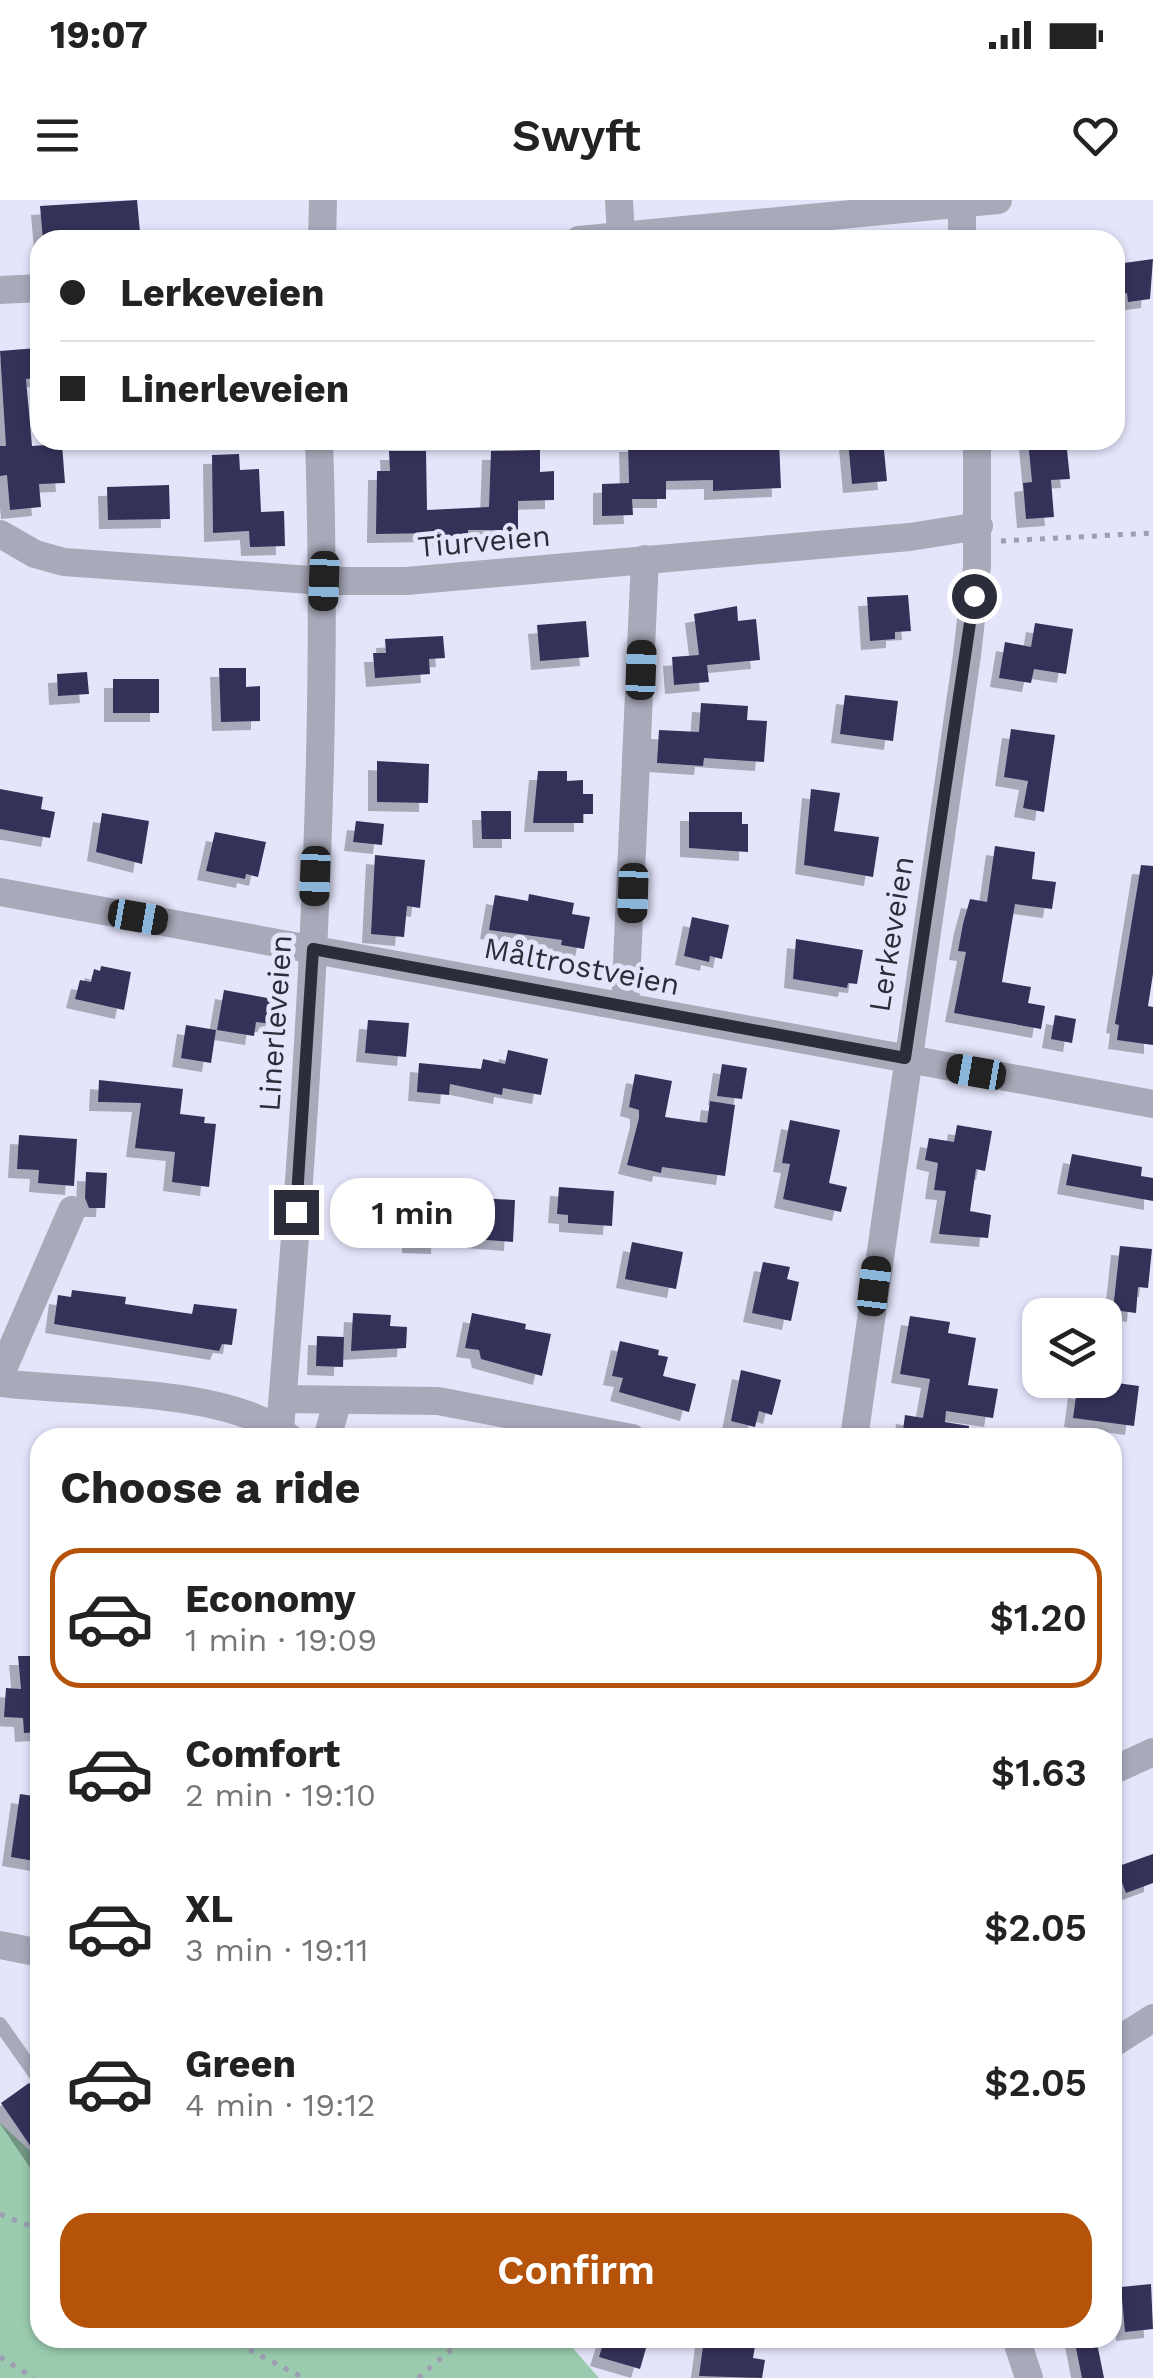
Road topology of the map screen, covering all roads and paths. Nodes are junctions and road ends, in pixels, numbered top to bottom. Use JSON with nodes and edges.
{"nodes":[{"id":1,"x":323,"y":200,"type":"edge"},
{"id":2,"x":619,"y":200,"type":"edge"},
{"id":3,"x":998,"y":200,"type":"edge"},
{"id":4,"x":962,"y":203,"type":"edge"},
{"id":5,"x":322,"y":230,"type":"edge"},
{"id":6,"x":621,"y":230,"type":"edge"},
{"id":7,"x":674,"y":230,"type":"edge"},
{"id":8,"x":962,"y":230,"type":"edge"},
{"id":9,"x":30,"y":288,"type":"edge"},
{"id":10,"x":0,"y":290,"type":"edge"},
{"id":11,"x":319,"y":450,"type":"edge"},
{"id":12,"x":977,"y":450,"type":"edge"},
{"id":13,"x":1153,"y":533,"type":"edge"},
{"id":14,"x":0,"y":534,"type":"edge"},
{"id":15,"x":978,"y":534,"type":"junction"},
{"id":16,"x":645,"y":559,"type":"junction"},
{"id":17,"x":324,"y":581,"type":"junction"},
{"id":18,"x":0,"y":892,"type":"edge"},
{"id":19,"x":313,"y":949,"type":"junction"},
{"id":20,"x":625,"y":1007,"type":"junction"},
{"id":21,"x":905,"y":1058,"type":"junction"},
{"id":22,"x":1153,"y":1104,"type":"edge"},
{"id":23,"x":72,"y":1210,"type":"dead end"},
{"id":24,"x":0,"y":1380,"type":"edge"},
{"id":25,"x":283,"y":1399,"type":"junction"},
{"id":26,"x":338,"y":1400,"type":"junction"},
{"id":27,"x":275,"y":1428,"type":"edge"},
{"id":28,"x":285,"y":1428,"type":"edge"},
{"id":29,"x":330,"y":1428,"type":"edge"},
{"id":30,"x":580,"y":1428,"type":"edge"},
{"id":31,"x":855,"y":1428,"type":"edge"},
{"id":32,"x":1153,"y":1752,"type":"edge"},
{"id":33,"x":1122,"y":1766,"type":"edge"},
{"id":34,"x":0,"y":1945,"type":"edge"},
{"id":35,"x":30,"y":1950,"type":"edge"},
{"id":36,"x":1153,"y":2018,"type":"edge"},
{"id":37,"x":0,"y":2024,"type":"edge"},
{"id":38,"x":1122,"y":2038,"type":"edge"},
{"id":39,"x":30,"y":2067,"type":"edge"},
{"id":40,"x":0,"y":2214,"type":"edge"},
{"id":41,"x":30,"y":2226,"type":"edge"},
{"id":42,"x":246,"y":2348,"type":"edge"},
{"id":43,"x":454,"y":2348,"type":"edge"},
{"id":44,"x":1019,"y":2348,"type":"edge"},
{"id":45,"x":0,"y":2357,"type":"edge"},
{"id":46,"x":34,"y":2378,"type":"edge"},
{"id":47,"x":304,"y":2378,"type":"edge"},
{"id":48,"x":418,"y":2378,"type":"edge"},
{"id":49,"x":1029,"y":2378,"type":"edge"}],
"edges":[{"from":1,"to":5,"type":"street"},
{"from":2,"to":6,"type":"street"},
{"from":3,"to":4,"type":"street"},
{"from":4,"to":7,"type":"street"},
{"from":4,"to":8,"type":"street"},
{"from":9,"to":10,"type":"street"},
{"from":11,"to":17,"type":"street","name":"Linerleveien"},
{"from":12,"to":15,"type":"street","name":"Lerkeveien"},
{"from":13,"to":15,"type":"path"},
{"from":14,"to":17,"type":"street","name":"Tiurveien"},
{"from":15,"to":16,"type":"street","name":"Tiurveien"},
{"from":15,"to":21,"type":"street","name":"Lerkeveien"},
{"from":16,"to":17,"type":"street","name":"Tiurveien"},
{"from":16,"to":20,"type":"street"},
{"from":17,"to":19,"type":"street","name":"Linerleveien"},
{"from":18,"to":19,"type":"street","name":"Måltrostveien"},
{"from":19,"to":20,"type":"street","name":"Måltrostveien"},
{"from":19,"to":25,"type":"street","name":"Linerleveien"},
{"from":20,"to":21,"type":"street","name":"Måltrostveien"},
{"from":21,"to":22,"type":"street","name":"Måltrostveien"},
{"from":21,"to":31,"type":"street","name":"Lerkeveien"},
{"from":23,"to":24,"type":"street"},
{"from":24,"to":27,"type":"street"},
{"from":25,"to":26,"type":"street"},
{"from":25,"to":28,"type":"street","name":"Linerleveien"},
{"from":26,"to":29,"type":"street"},
{"from":26,"to":30,"type":"street"},
{"from":32,"to":33,"type":"street"},
{"from":34,"to":35,"type":"street"},
{"from":36,"to":38,"type":"street"},
{"from":37,"to":39,"type":"lane"},
{"from":40,"to":41,"type":"path"},
{"from":42,"to":47,"type":"path"},
{"from":43,"to":48,"type":"path"},
{"from":44,"to":49,"type":"street"},
{"from":45,"to":46,"type":"path"}]}
